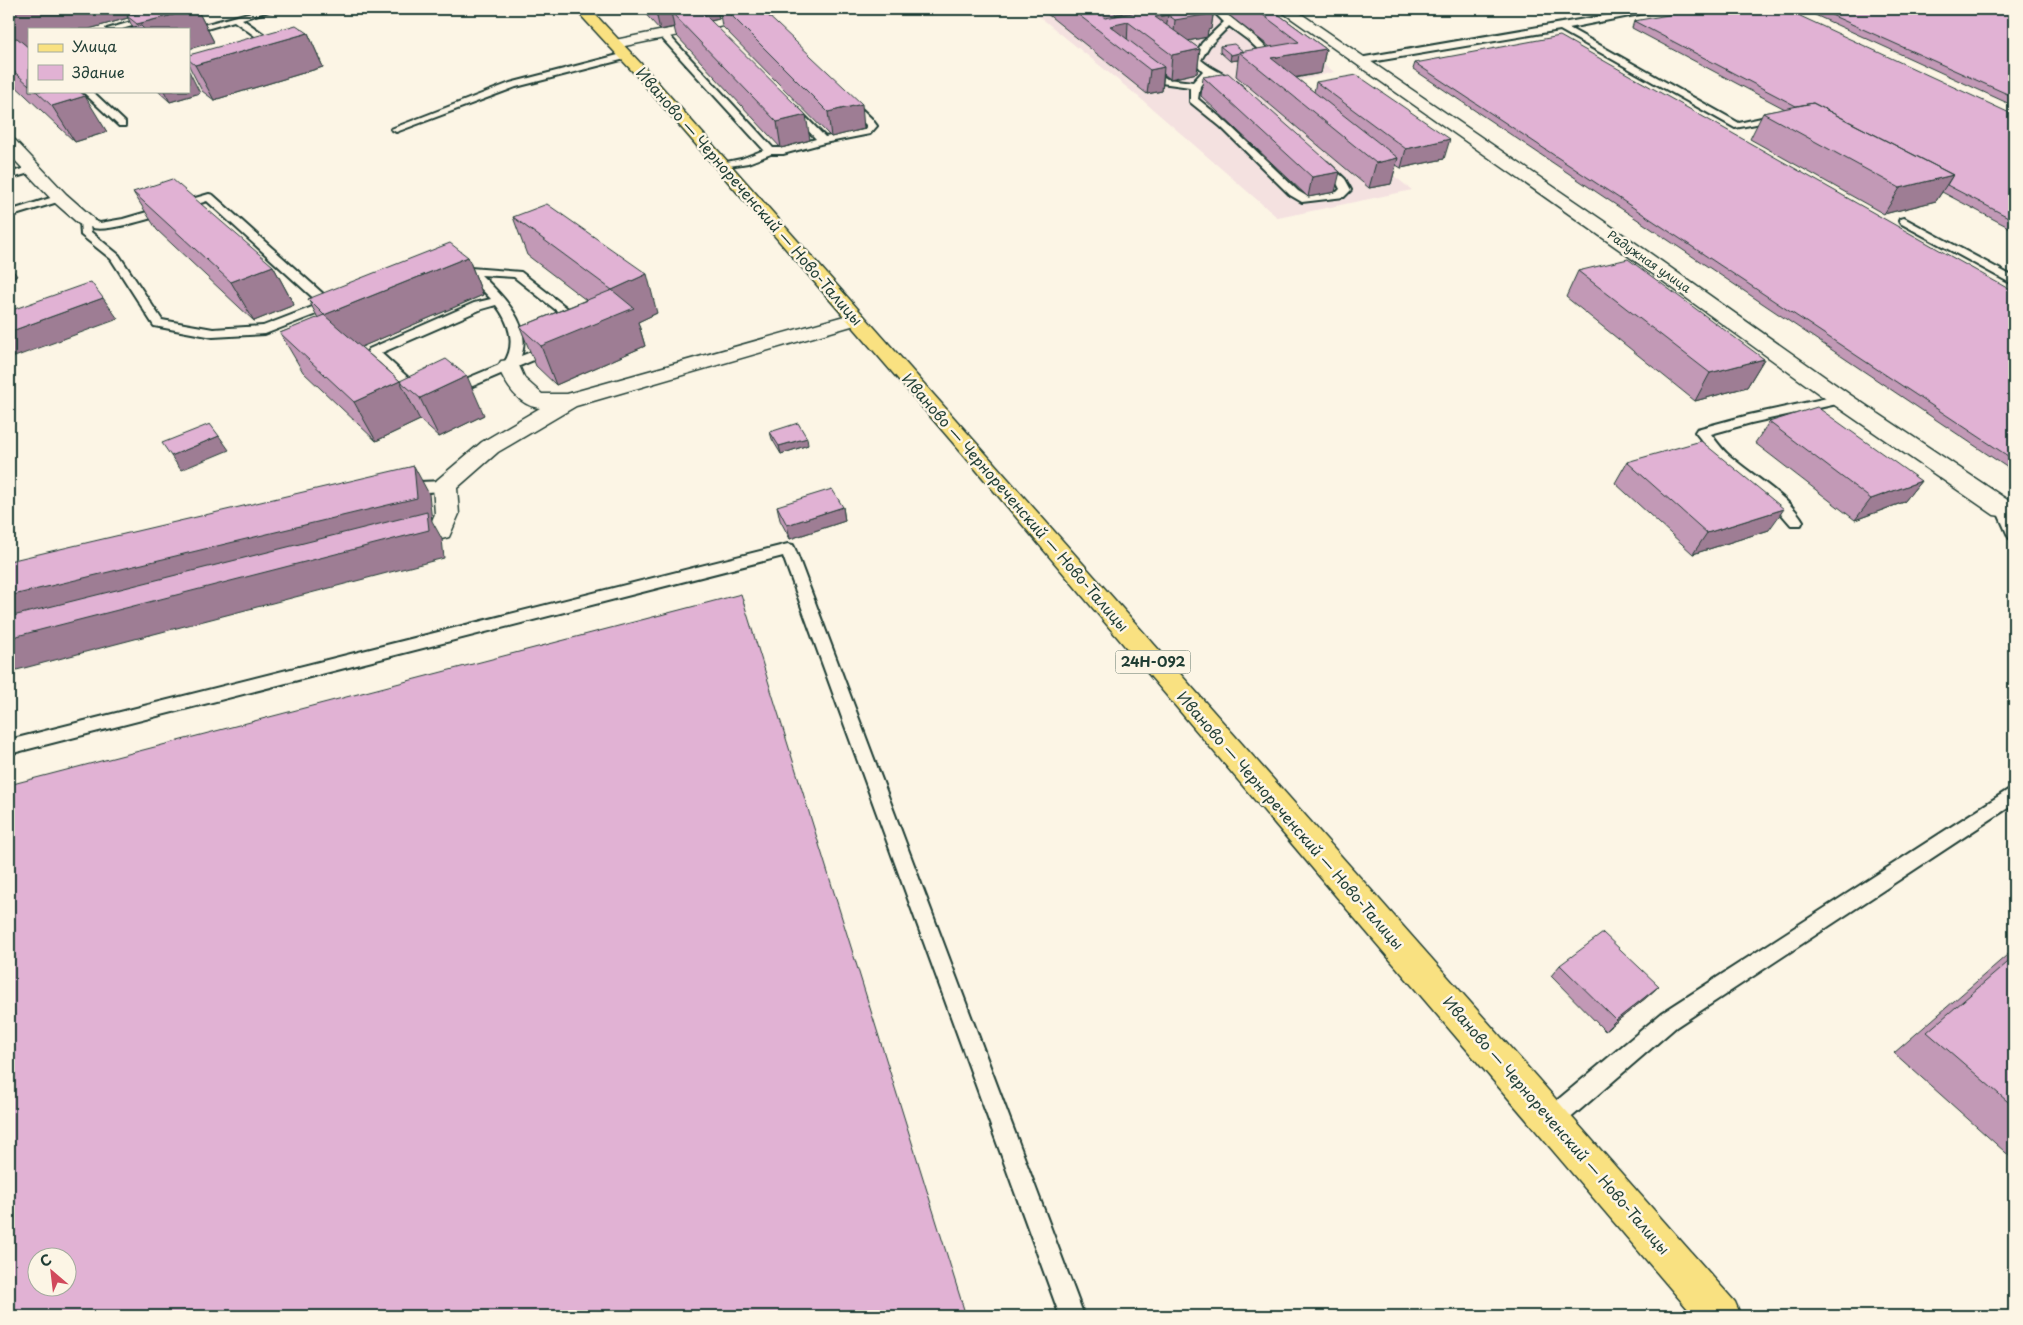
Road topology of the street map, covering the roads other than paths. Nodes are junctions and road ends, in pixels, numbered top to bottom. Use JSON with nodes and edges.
{"nodes":[{"id":1,"x":185,"y":9,"type":"edge"},
{"id":2,"x":272,"y":9,"type":"edge"},
{"id":3,"x":582,"y":9,"type":"edge"},
{"id":4,"x":787,"y":9,"type":"edge"},
{"id":5,"x":1215,"y":9,"type":"edge"},
{"id":6,"x":1284,"y":9,"type":"edge"},
{"id":7,"x":1655,"y":9,"type":"edge"},
{"id":8,"x":235,"y":18,"type":"junction"},
{"id":9,"x":1228,"y":22,"type":"junction"},
{"id":10,"x":1560,"y":27,"type":"junction"},
{"id":11,"x":115,"y":28,"type":"edge"},
{"id":12,"x":190,"y":31,"type":"edge"},
{"id":13,"x":663,"y":34,"type":"junction"},
{"id":14,"x":620,"y":50,"type":"junction"},
{"id":15,"x":283,"y":52,"type":"edge"},
{"id":16,"x":1359,"y":61,"type":"junction"},
{"id":17,"x":1137,"y":62,"type":"edge"},
{"id":18,"x":1271,"y":66,"type":"edge"},
{"id":19,"x":1208,"y":71,"type":"junction"},
{"id":20,"x":1236,"y":72,"type":"dead end"},
{"id":21,"x":1218,"y":76,"type":"junction"},
{"id":22,"x":1195,"y":85,"type":"junction"},
{"id":23,"x":87,"y":92,"type":"edge"},
{"id":24,"x":840,"y":93,"type":"edge"},
{"id":25,"x":1244,"y":94,"type":"edge"},
{"id":26,"x":784,"y":99,"type":"edge"},
{"id":27,"x":1780,"y":117,"type":"edge"},
{"id":28,"x":122,"y":124,"type":"dead end"},
{"id":29,"x":396,"y":129,"type":"dead end"},
{"id":30,"x":823,"y":140,"type":"junction"},
{"id":31,"x":9,"y":144,"type":"edge"},
{"id":32,"x":770,"y":151,"type":"junction"},
{"id":33,"x":1311,"y":154,"type":"edge"},
{"id":34,"x":721,"y":166,"type":"junction"},
{"id":35,"x":32,"y":169,"type":"junction"},
{"id":36,"x":9,"y":176,"type":"edge"},
{"id":37,"x":60,"y":198,"type":"junction"},
{"id":38,"x":9,"y":214,"type":"edge"},
{"id":39,"x":85,"y":220,"type":"junction"},
{"id":40,"x":1904,"y":221,"type":"dead end"},
{"id":41,"x":470,"y":271,"type":"junction"},
{"id":42,"x":444,"y":278,"type":"edge"},
{"id":43,"x":2014,"y":282,"type":"edge"},
{"id":44,"x":345,"y":300,"type":"edge"},
{"id":45,"x":499,"y":300,"type":"junction"},
{"id":46,"x":327,"y":304,"type":"junction"},
{"id":47,"x":855,"y":319,"type":"junction"},
{"id":48,"x":590,"y":331,"type":"edge"},
{"id":49,"x":563,"y":343,"type":"edge"},
{"id":50,"x":509,"y":366,"type":"junction"},
{"id":51,"x":1841,"y":399,"type":"junction"},
{"id":52,"x":568,"y":401,"type":"junction"},
{"id":53,"x":445,"y":486,"type":"junction"},
{"id":54,"x":390,"y":494,"type":"edge"},
{"id":55,"x":2009,"y":510,"type":"edge"},
{"id":56,"x":1796,"y":521,"type":"dead end"},
{"id":57,"x":2014,"y":534,"type":"edge"},
{"id":58,"x":384,"y":545,"type":"edge"},
{"id":59,"x":9,"y":747,"type":"edge"},
{"id":60,"x":2014,"y":795,"type":"edge"},
{"id":61,"x":1551,"y":1120,"type":"junction"},
{"id":62,"x":1072,"y":1316,"type":"edge"},
{"id":63,"x":1721,"y":1316,"type":"edge"}],
"edges":[{"from":1,"to":11,"type":"lane"},
{"from":2,"to":8,"type":"lane"},
{"from":3,"to":14,"type":"main road","name":"Иваново — Чернореченский — Ново-Талицы","number":"24Н-092"},
{"from":4,"to":13,"type":"street"},
{"from":5,"to":9,"type":"lane"},
{"from":6,"to":16,"type":"street","name":"Радужная улица"},
{"from":7,"to":10,"type":"lane"},
{"from":8,"to":12,"type":"lane"},
{"from":8,"to":15,"type":"lane"},
{"from":9,"to":18,"type":"lane"},
{"from":9,"to":19,"type":"lane"},
{"from":10,"to":16,"type":"lane"},
{"from":10,"to":27,"type":"lane"},
{"from":13,"to":14,"type":"street"},
{"from":13,"to":32,"type":"lane"},
{"from":14,"to":29,"type":"lane"},
{"from":14,"to":34,"type":"main road","name":"Иваново — Чернореченский — Ново-Талицы","number":"24Н-092"},
{"from":16,"to":51,"type":"street","name":"Радужная улица"},
{"from":17,"to":22,"type":"lane"},
{"from":19,"to":21,"type":"lane"},
{"from":19,"to":22,"type":"lane"},
{"from":20,"to":21,"type":"lane"},
{"from":21,"to":25,"type":"lane"},
{"from":22,"to":33,"type":"lane"},
{"from":23,"to":28,"type":"lane"},
{"from":24,"to":30,"type":"lane"},
{"from":26,"to":30,"type":"lane"},
{"from":30,"to":32,"type":"lane"},
{"from":31,"to":35,"type":"street"},
{"from":32,"to":34,"type":"lane"},
{"from":34,"to":47,"type":"main road","name":"Иваново — Чернореченский — Ново-Талицы","number":"24Н-092"},
{"from":35,"to":36,"type":"lane"},
{"from":35,"to":37,"type":"street"},
{"from":37,"to":38,"type":"lane"},
{"from":37,"to":39,"type":"street"},
{"from":39,"to":46,"type":"lane"},
{"from":39,"to":46,"type":"lane"},
{"from":40,"to":43,"type":"lane"},
{"from":41,"to":42,"type":"lane"},
{"from":41,"to":45,"type":"lane"},
{"from":41,"to":48,"type":"lane"},
{"from":44,"to":46,"type":"lane"},
{"from":45,"to":50,"type":"lane"},
{"from":45,"to":50,"type":"lane"},
{"from":47,"to":52,"type":"street"},
{"from":47,"to":61,"type":"main road","name":"Иваново — Чернореченский — Ново-Талицы","number":"24Н-092"},
{"from":49,"to":50,"type":"lane"},
{"from":50,"to":52,"type":"street"},
{"from":51,"to":55,"type":"street","name":"Радужная улица"},
{"from":51,"to":56,"type":"lane"},
{"from":52,"to":53,"type":"street"},
{"from":53,"to":54,"type":"lane"},
{"from":53,"to":58,"type":"street"},
{"from":55,"to":57,"type":"lane"},
{"from":59,"to":62,"type":"lane"},
{"from":60,"to":61,"type":"lane"},
{"from":61,"to":63,"type":"main road","name":"Иваново — Чернореченский — Ново-Талицы","number":"24Н-092"}]}
